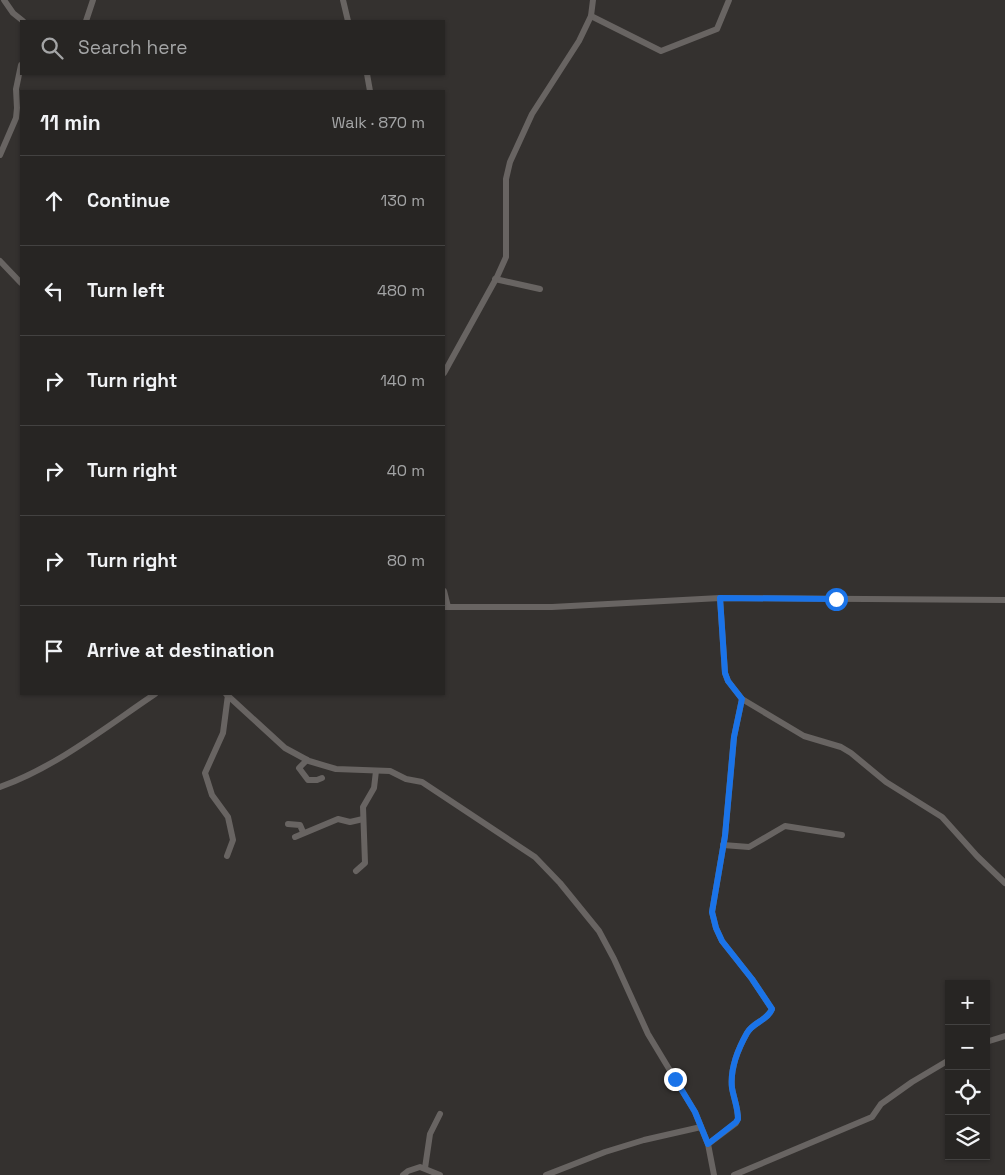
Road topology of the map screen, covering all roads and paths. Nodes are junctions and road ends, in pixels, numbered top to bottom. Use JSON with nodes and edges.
{"nodes":[{"id":1,"x":4,"y":0,"type":"edge"},
{"id":2,"x":93,"y":0,"type":"edge"},
{"id":3,"x":344,"y":0,"type":"edge"},
{"id":4,"x":593,"y":0,"type":"edge"},
{"id":5,"x":728,"y":0,"type":"edge"},
{"id":6,"x":89,"y":12,"type":"dead end"},
{"id":7,"x":590,"y":16,"type":"junction"},
{"id":8,"x":22,"y":20,"type":"edge"},
{"id":9,"x":86,"y":20,"type":"edge"},
{"id":10,"x":86,"y":20,"type":"edge"},
{"id":11,"x":348,"y":20,"type":"edge"},
{"id":12,"x":20,"y":70,"type":"edge"},
{"id":13,"x":367,"y":75,"type":"edge"},
{"id":14,"x":370,"y":90,"type":"edge"},
{"id":15,"x":0,"y":155,"type":"edge"},
{"id":16,"x":0,"y":261,"type":"edge"},
{"id":17,"x":495,"y":279,"type":"junction"},
{"id":18,"x":20,"y":283,"type":"edge"},
{"id":19,"x":540,"y":289,"type":"dead end"},
{"id":20,"x":445,"y":371,"type":"edge"},
{"id":21,"x":720,"y":598,"type":"junction"},
{"id":22,"x":1005,"y":600,"type":"edge"},
{"id":23,"x":446,"y":607,"type":"edge"},
{"id":24,"x":154,"y":695,"type":"edge"},
{"id":25,"x":227,"y":695,"type":"edge"},
{"id":26,"x":228,"y":695,"type":"edge"},
{"id":27,"x":742,"y":699,"type":"junction"},
{"id":28,"x":307,"y":760,"type":"junction"},
{"id":29,"x":376,"y":771,"type":"junction"},
{"id":30,"x":322,"y":778,"type":"dead end"},
{"id":31,"x":0,"y":787,"type":"edge"},
{"id":32,"x":363,"y":819,"type":"junction"},
{"id":33,"x":288,"y":824,"type":"dead end"},
{"id":34,"x":303,"y":832,"type":"junction"},
{"id":35,"x":842,"y":835,"type":"dead end"},
{"id":36,"x":295,"y":837,"type":"dead end"},
{"id":37,"x":723,"y":845,"type":"junction"},
{"id":38,"x":227,"y":856,"type":"dead end"},
{"id":39,"x":356,"y":871,"type":"dead end"},
{"id":40,"x":1005,"y":883,"type":"edge"},
{"id":41,"x":1005,"y":1036,"type":"edge"},
{"id":42,"x":990,"y":1041,"type":"edge"},
{"id":43,"x":945,"y":1062,"type":"edge"},
{"id":44,"x":440,"y":1114,"type":"dead end"},
{"id":45,"x":701,"y":1127,"type":"junction"},
{"id":46,"x":708,"y":1144,"type":"junction"},
{"id":47,"x":425,"y":1168,"type":"junction"},
{"id":48,"x":403,"y":1175,"type":"edge"},
{"id":49,"x":440,"y":1175,"type":"edge"},
{"id":50,"x":546,"y":1175,"type":"edge"},
{"id":51,"x":714,"y":1175,"type":"edge"},
{"id":52,"x":734,"y":1175,"type":"edge"}],
"edges":[{"from":1,"to":8,"type":"street"},
{"from":2,"to":9,"type":"street"},
{"from":3,"to":11,"type":"street"},
{"from":4,"to":7,"type":"street"},
{"from":5,"to":7,"type":"street"},
{"from":6,"to":10,"type":"street"},
{"from":7,"to":17,"type":"street"},
{"from":12,"to":15,"type":"street"},
{"from":13,"to":14,"type":"street"},
{"from":16,"to":18,"type":"street"},
{"from":17,"to":19,"type":"street"},
{"from":17,"to":20,"type":"street"},
{"from":21,"to":22,"type":"street"},
{"from":21,"to":23,"type":"street"},
{"from":21,"to":27,"type":"street"},
{"from":24,"to":31,"type":"street"},
{"from":25,"to":38,"type":"street"},
{"from":26,"to":28,"type":"street"},
{"from":27,"to":37,"type":"street"},
{"from":27,"to":40,"type":"street"},
{"from":28,"to":29,"type":"street"},
{"from":28,"to":30,"type":"street"},
{"from":29,"to":32,"type":"street"},
{"from":29,"to":45,"type":"street"},
{"from":32,"to":34,"type":"street"},
{"from":32,"to":39,"type":"street"},
{"from":33,"to":34,"type":"street"},
{"from":34,"to":36,"type":"street"},
{"from":35,"to":37,"type":"street"},
{"from":37,"to":46,"type":"street"},
{"from":41,"to":42,"type":"street"},
{"from":43,"to":52,"type":"street"},
{"from":44,"to":47,"type":"street"},
{"from":45,"to":46,"type":"street"},
{"from":45,"to":50,"type":"street"},
{"from":46,"to":51,"type":"street"},
{"from":47,"to":48,"type":"street"},
{"from":47,"to":49,"type":"street"}]}
